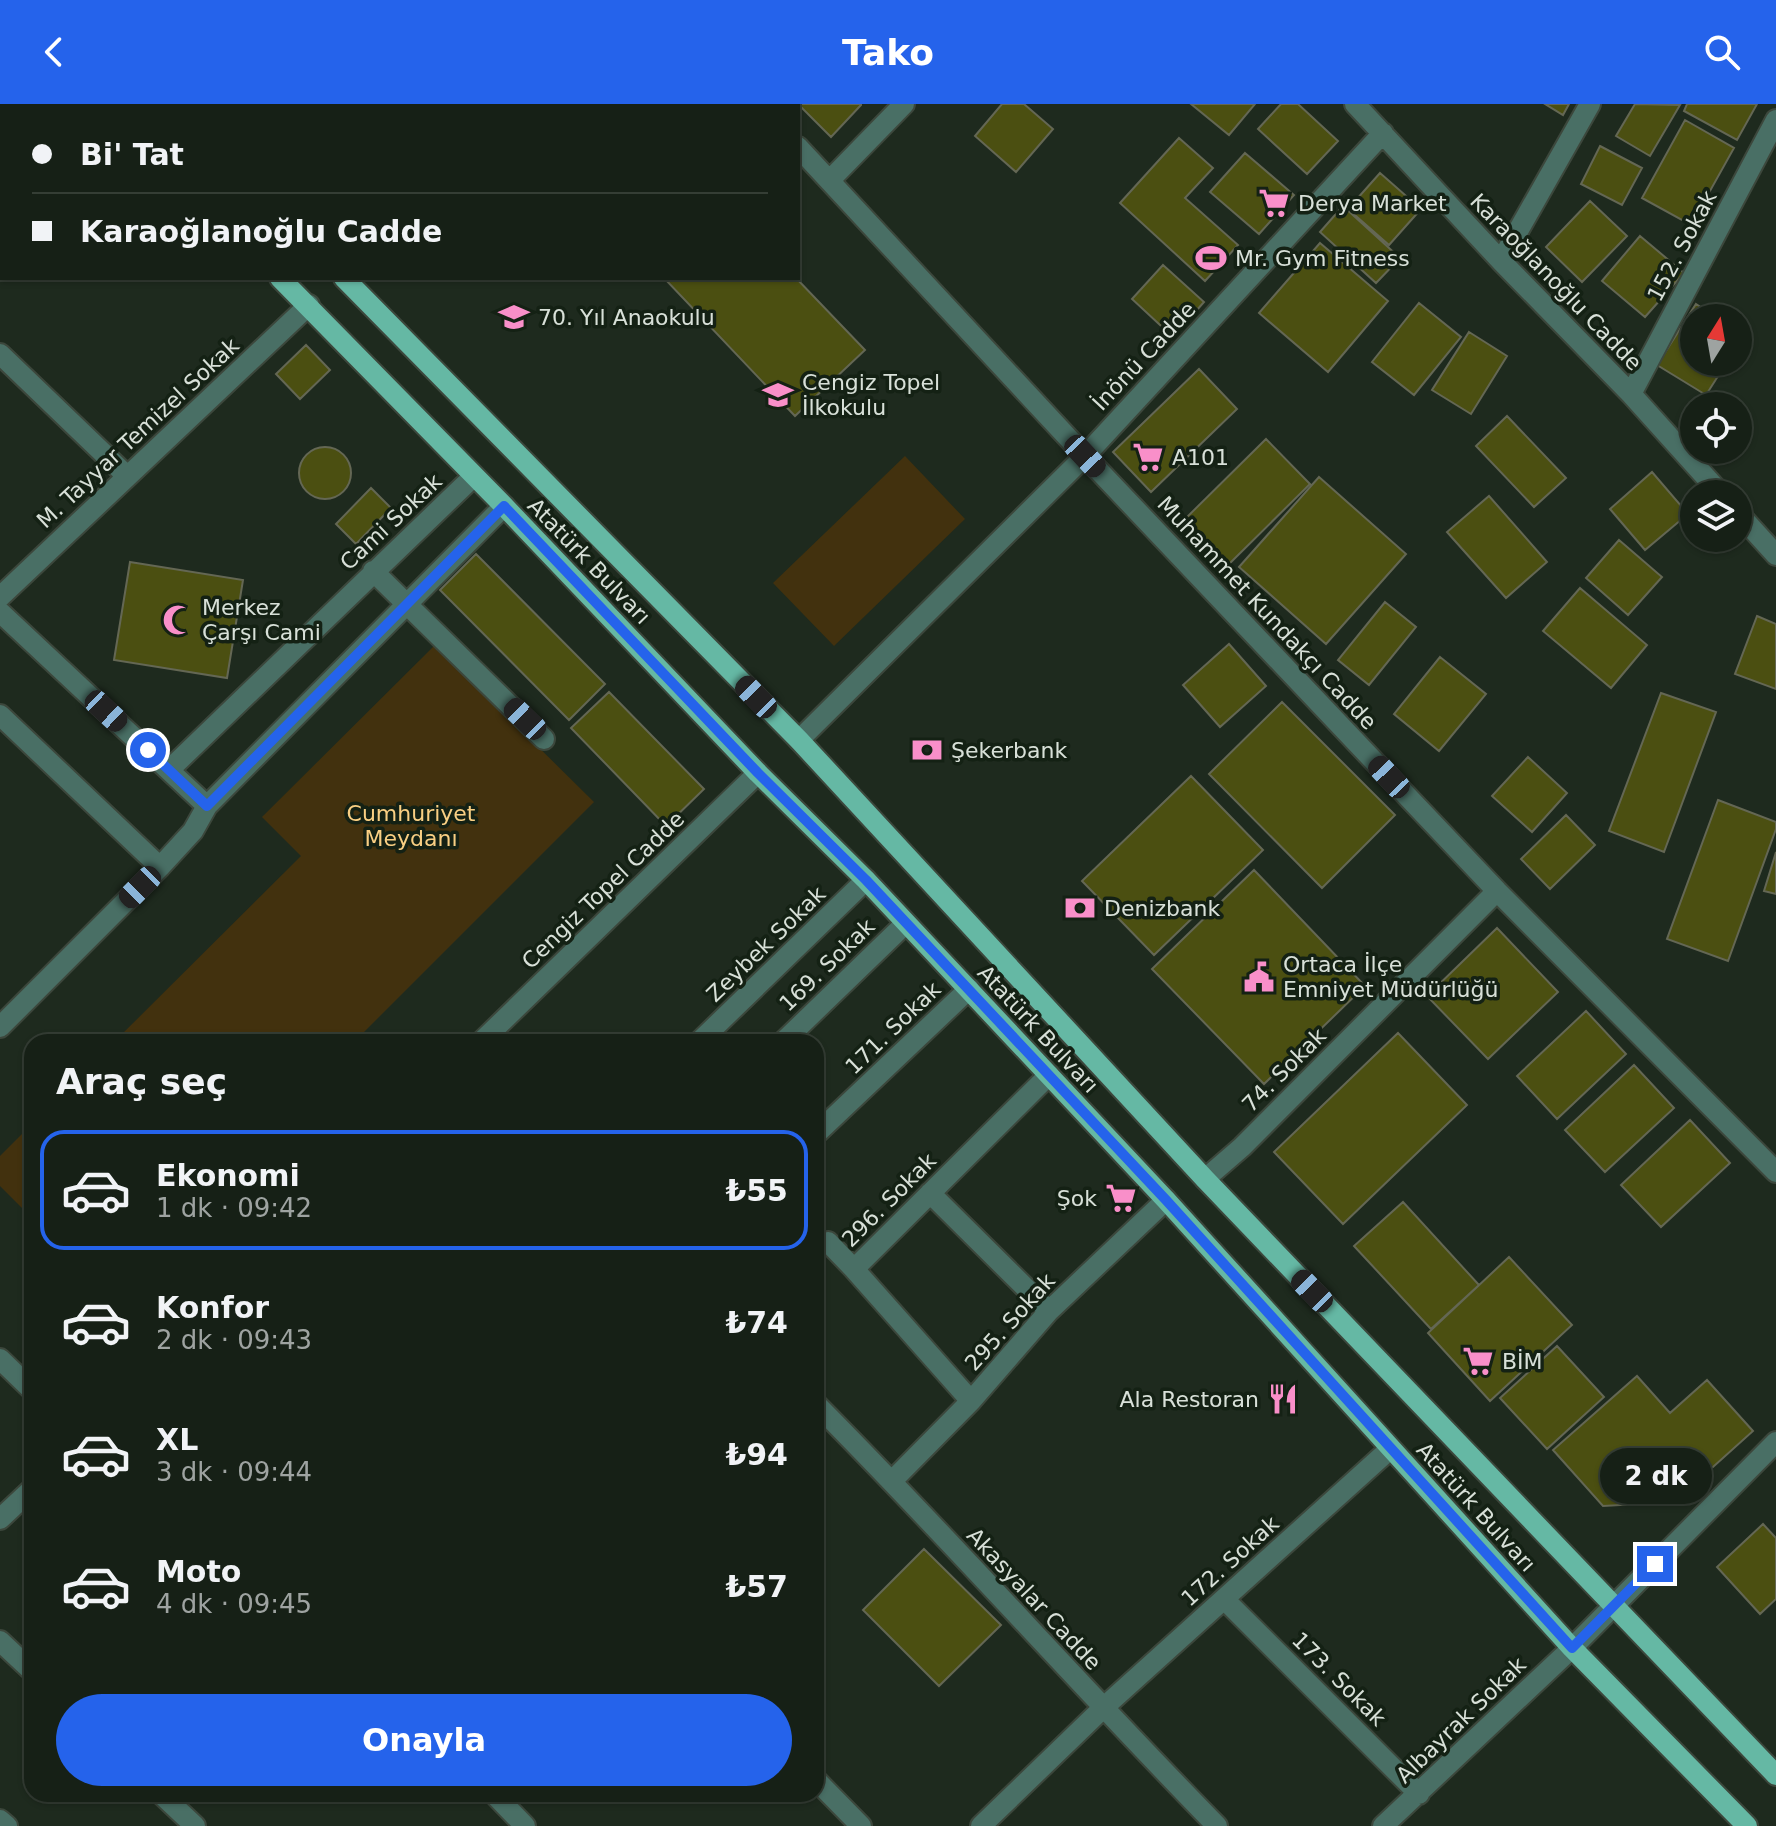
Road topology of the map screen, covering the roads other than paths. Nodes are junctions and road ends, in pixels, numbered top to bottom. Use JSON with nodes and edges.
{"nodes":[{"id":1,"x":904,"y":104,"type":"edge"},
{"id":2,"x":1355,"y":104,"type":"edge"},
{"id":3,"x":1590,"y":104,"type":"edge"},
{"id":4,"x":1776,"y":120,"type":"edge"},
{"id":5,"x":1383,"y":133,"type":"junction"},
{"id":6,"x":800,"y":149,"type":"edge"},
{"id":7,"x":830,"y":180,"type":"junction"},
{"id":8,"x":1501,"y":261,"type":"junction"},
{"id":9,"x":282,"y":280,"type":"edge"},
{"id":10,"x":346,"y":280,"type":"edge"},
{"id":11,"x":309,"y":305,"type":"junction"},
{"id":12,"x":0,"y":354,"type":"edge"},
{"id":13,"x":1631,"y":394,"type":"junction"},
{"id":14,"x":1085,"y":456,"type":"junction"},
{"id":15,"x":127,"y":476,"type":"junction"},
{"id":16,"x":474,"y":476,"type":"junction"},
{"id":17,"x":1708,"y":480,"type":"edge"},
{"id":18,"x":504,"y":506,"type":"junction"},
{"id":19,"x":1752,"y":528,"type":"edge"},
{"id":20,"x":1776,"y":555,"type":"edge"},
{"id":21,"x":373,"y":571,"type":"junction"},
{"id":22,"x":0,"y":597,"type":"edge"},
{"id":23,"x":407,"y":604,"type":"junction"},
{"id":24,"x":0,"y":612,"type":"edge"},
{"id":25,"x":0,"y":715,"type":"edge"},
{"id":26,"x":544,"y":739,"type":"dead end"},
{"id":27,"x":799,"y":740,"type":"junction"},
{"id":28,"x":169,"y":770,"type":"junction"},
{"id":29,"x":758,"y":773,"type":"junction"},
{"id":30,"x":207,"y":806,"type":"junction"},
{"id":31,"x":160,"y":867,"type":"junction"},
{"id":32,"x":866,"y":880,"type":"junction"},
{"id":33,"x":1497,"y":891,"type":"junction"},
{"id":34,"x":905,"y":924,"type":"junction"},
{"id":35,"x":969,"y":989,"type":"junction"},
{"id":36,"x":0,"y":1026,"type":"edge"},
{"id":37,"x":489,"y":1034,"type":"edge"},
{"id":38,"x":707,"y":1034,"type":"edge"},
{"id":39,"x":791,"y":1034,"type":"edge"},
{"id":40,"x":1049,"y":1075,"type":"junction"},
{"id":41,"x":824,"y":1126,"type":"edge"},
{"id":42,"x":1776,"y":1172,"type":"edge"},
{"id":43,"x":1205,"y":1179,"type":"junction"},
{"id":44,"x":930,"y":1193,"type":"junction"},
{"id":45,"x":1166,"y":1200,"type":"junction"},
{"id":46,"x":828,"y":1242,"type":"dead end"},
{"id":47,"x":854,"y":1269,"type":"junction"},
{"id":48,"x":1049,"y":1311,"type":"junction"},
{"id":49,"x":0,"y":1359,"type":"edge"},
{"id":50,"x":24,"y":1382,"type":"edge"},
{"id":51,"x":971,"y":1401,"type":"junction"},
{"id":52,"x":824,"y":1412,"type":"edge"},
{"id":53,"x":1776,"y":1442,"type":"edge"},
{"id":54,"x":1390,"y":1449,"type":"junction"},
{"id":55,"x":892,"y":1481,"type":"junction"},
{"id":56,"x":24,"y":1496,"type":"edge"},
{"id":57,"x":0,"y":1519,"type":"edge"},
{"id":58,"x":1224,"y":1599,"type":"junction"},
{"id":59,"x":1612,"y":1605,"type":"junction"},
{"id":60,"x":0,"y":1641,"type":"edge"},
{"id":61,"x":1572,"y":1648,"type":"junction"},
{"id":62,"x":24,"y":1664,"type":"edge"},
{"id":63,"x":1102,"y":1709,"type":"junction"},
{"id":64,"x":1776,"y":1775,"type":"edge"},
{"id":65,"x":824,"y":1788,"type":"edge"},
{"id":66,"x":1419,"y":1794,"type":"junction"},
{"id":67,"x":170,"y":1802,"type":"edge"},
{"id":68,"x":502,"y":1802,"type":"edge"},
{"id":69,"x":0,"y":1820,"type":"edge"},
{"id":70,"x":7,"y":1826,"type":"edge"},
{"id":71,"x":195,"y":1826,"type":"edge"},
{"id":72,"x":525,"y":1826,"type":"edge"},
{"id":73,"x":861,"y":1826,"type":"edge"},
{"id":74,"x":981,"y":1826,"type":"edge"},
{"id":75,"x":1217,"y":1826,"type":"edge"},
{"id":76,"x":1383,"y":1826,"type":"edge"},
{"id":77,"x":1747,"y":1826,"type":"edge"}],
"edges":[{"from":1,"to":7,"type":"street"},
{"from":2,"to":5,"type":"street","name":"Karaoğlanoğlu Cadde"},
{"from":3,"to":8,"type":"street"},
{"from":4,"to":13,"type":"street","name":"152. Sokak"},
{"from":5,"to":8,"type":"street","name":"Karaoğlanoğlu Cadde"},
{"from":5,"to":14,"type":"street","name":"İnönü Cadde"},
{"from":6,"to":7,"type":"street","name":"Muhammet Kundakçı Cadde"},
{"from":7,"to":14,"type":"street","name":"Muhammet Kundakçı Cadde"},
{"from":8,"to":13,"type":"street","name":"Karaoğlanoğlu Cadde"},
{"from":9,"to":11,"type":"main road","name":"Atatürk Bulvarı"},
{"from":10,"to":27,"type":"main road","name":"Atatürk Bulvarı"},
{"from":11,"to":15,"type":"street","name":"M. Tayyar Temizel Sokak"},
{"from":11,"to":16,"type":"main road","name":"Atatürk Bulvarı"},
{"from":12,"to":15,"type":"street"},
{"from":13,"to":17,"type":"street","name":"Karaoğlanoğlu Cadde"},
{"from":14,"to":27,"type":"street","name":"İnönü Cadde"},
{"from":14,"to":33,"type":"street","name":"Muhammet Kundakçı Cadde"},
{"from":15,"to":22,"type":"street","name":"M. Tayyar Temizel Sokak"},
{"from":16,"to":18,"type":"main road","name":"Atatürk Bulvarı"},
{"from":16,"to":21,"type":"street","name":"Cami Sokak"},
{"from":18,"to":23,"type":"street"},
{"from":18,"to":29,"type":"main road","name":"Atatürk Bulvarı"},
{"from":19,"to":20,"type":"street"},
{"from":21,"to":23,"type":"street"},
{"from":21,"to":28,"type":"street","name":"Cami Sokak"},
{"from":23,"to":26,"type":"street"},
{"from":23,"to":30,"type":"street"},
{"from":24,"to":28,"type":"street"},
{"from":25,"to":31,"type":"street"},
{"from":27,"to":43,"type":"main road","name":"Atatürk Bulvarı"},
{"from":28,"to":30,"type":"street"},
{"from":29,"to":32,"type":"main road","name":"Atatürk Bulvarı"},
{"from":29,"to":37,"type":"street","name":"Cengiz Topel Cadde"},
{"from":30,"to":31,"type":"street"},
{"from":31,"to":36,"type":"street"},
{"from":32,"to":34,"type":"main road","name":"Atatürk Bulvarı"},
{"from":32,"to":38,"type":"street","name":"Zeybek Sokak"},
{"from":33,"to":42,"type":"street","name":"Muhammet Kundakçı Cadde"},
{"from":33,"to":43,"type":"street","name":"74. Sokak"},
{"from":34,"to":35,"type":"main road","name":"Atatürk Bulvarı"},
{"from":34,"to":39,"type":"street","name":"169. Sokak"},
{"from":35,"to":40,"type":"main road","name":"Atatürk Bulvarı"},
{"from":35,"to":41,"type":"street","name":"171. Sokak"},
{"from":40,"to":44,"type":"street","name":"296. Sokak"},
{"from":40,"to":45,"type":"main road","name":"Atatürk Bulvarı"},
{"from":43,"to":59,"type":"main road","name":"Atatürk Bulvarı"},
{"from":44,"to":47,"type":"street","name":"296. Sokak"},
{"from":44,"to":48,"type":"street"},
{"from":45,"to":48,"type":"street","name":"295. Sokak"},
{"from":45,"to":54,"type":"main road","name":"Atatürk Bulvarı"},
{"from":46,"to":47,"type":"street"},
{"from":47,"to":51,"type":"street","name":"296. Sokak"},
{"from":48,"to":51,"type":"street","name":"295. Sokak"},
{"from":49,"to":50,"type":"street"},
{"from":51,"to":55,"type":"street","name":"295. Sokak"},
{"from":52,"to":55,"type":"street","name":"Akasyalar Cadde"},
{"from":53,"to":59,"type":"street"},
{"from":54,"to":58,"type":"street","name":"172. Sokak"},
{"from":54,"to":61,"type":"main road","name":"Atatürk Bulvarı"},
{"from":55,"to":63,"type":"street","name":"Akasyalar Cadde"},
{"from":56,"to":57,"type":"street"},
{"from":58,"to":63,"type":"street","name":"172. Sokak"},
{"from":58,"to":66,"type":"street","name":"173. Sokak"},
{"from":59,"to":61,"type":"street","name":"Albayrak Sokak"},
{"from":59,"to":64,"type":"main road","name":"Atatürk Bulvarı"},
{"from":60,"to":62,"type":"street"},
{"from":61,"to":66,"type":"street","name":"Albayrak Sokak"},
{"from":61,"to":77,"type":"main road","name":"Atatürk Bulvarı"},
{"from":63,"to":74,"type":"street","name":"172. Sokak"},
{"from":63,"to":75,"type":"street","name":"Akasyalar Cadde"},
{"from":65,"to":73,"type":"street"},
{"from":66,"to":76,"type":"street","name":"Albayrak Sokak"},
{"from":67,"to":71,"type":"street"},
{"from":68,"to":72,"type":"street"},
{"from":69,"to":70,"type":"street"}]}
